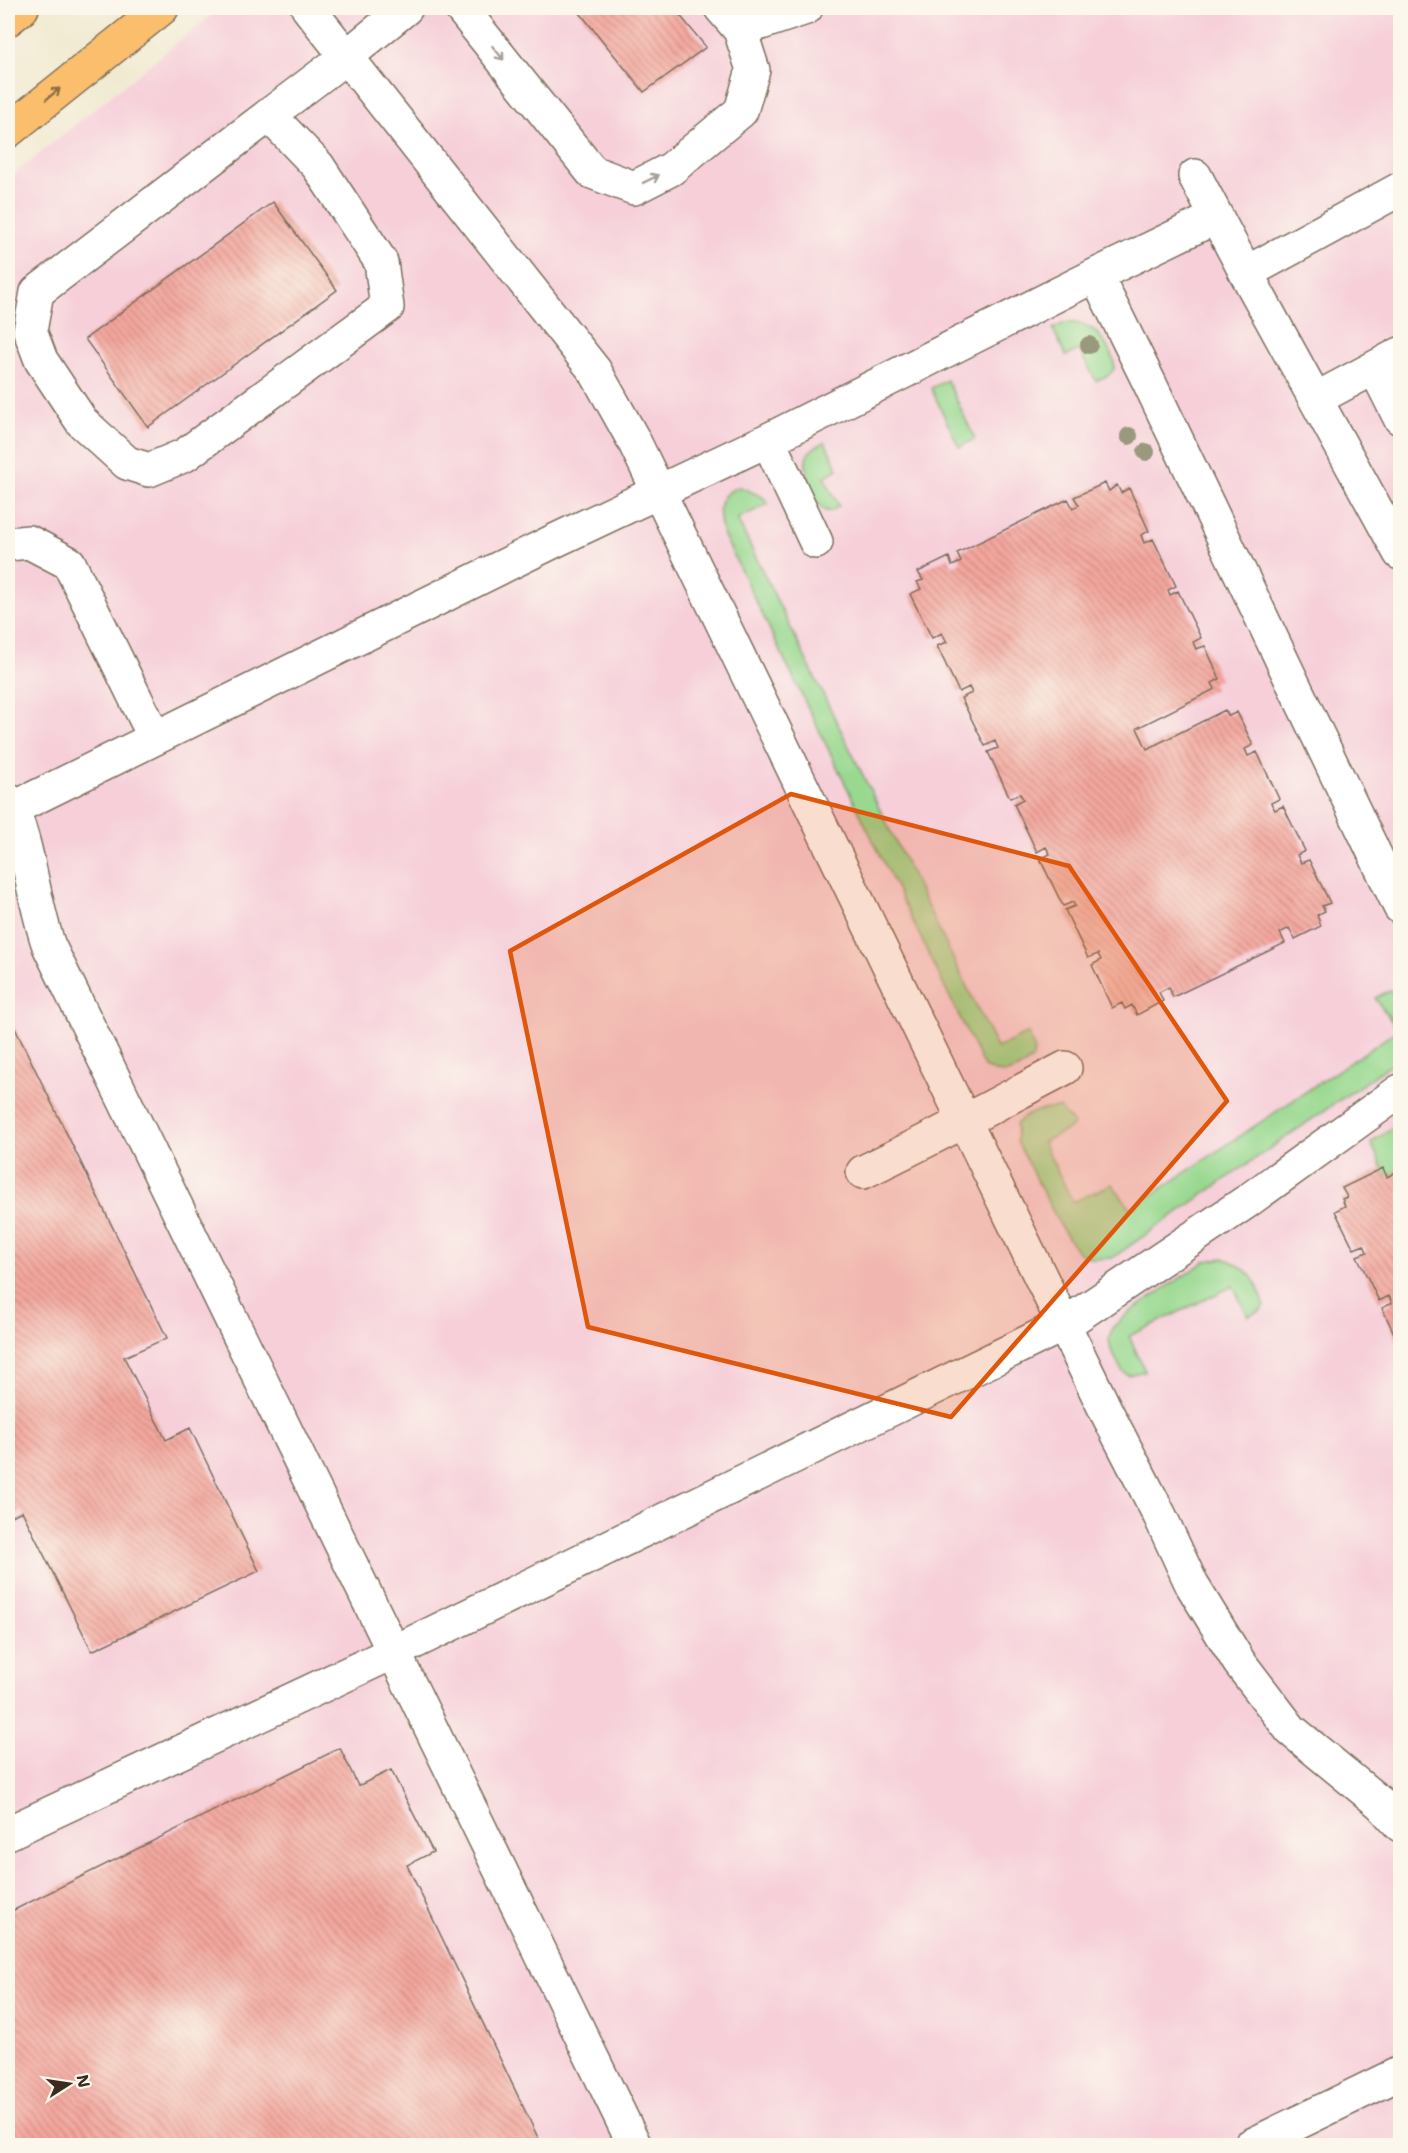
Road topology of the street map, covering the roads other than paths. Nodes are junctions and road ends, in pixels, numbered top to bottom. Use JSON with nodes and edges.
{"nodes":[{"id":1,"x":22,"y":8,"type":"edge"},
{"id":2,"x":129,"y":8,"type":"edge"},
{"id":3,"x":162,"y":8,"type":"edge"},
{"id":4,"x":308,"y":8,"type":"edge"},
{"id":5,"x":406,"y":8,"type":"edge"},
{"id":6,"x":461,"y":8,"type":"edge"},
{"id":7,"x":806,"y":8,"type":"edge"},
{"id":8,"x":8,"y":19,"type":"edge"},
{"id":9,"x":730,"y":19,"type":"edge"},
{"id":10,"x":102,"y":55,"type":"junction"},
{"id":11,"x":347,"y":56,"type":"junction"},
{"id":12,"x":269,"y":115,"type":"junction"},
{"id":13,"x":8,"y":131,"type":"edge"},
{"id":14,"x":1195,"y":176,"type":"dead end"},
{"id":15,"x":1401,"y":189,"type":"edge"},
{"id":16,"x":1216,"y":217,"type":"junction"},
{"id":17,"x":1246,"y":273,"type":"junction"},
{"id":18,"x":1096,"y":275,"type":"junction"},
{"id":19,"x":1388,"y":361,"type":"edge"},
{"id":20,"x":1316,"y":399,"type":"junction"},
{"id":21,"x":1401,"y":418,"type":"edge"},
{"id":22,"x":768,"y":440,"type":"junction"},
{"id":23,"x":658,"y":491,"type":"junction"},
{"id":24,"x":816,"y":542,"type":"dead end"},
{"id":25,"x":8,"y":544,"type":"edge"},
{"id":26,"x":1401,"y":553,"type":"edge"},
{"id":27,"x":155,"y":738,"type":"junction"},
{"id":28,"x":10,"y":805,"type":"edge"},
{"id":29,"x":8,"y":886,"type":"edge"},
{"id":30,"x":1401,"y":907,"type":"edge"},
{"id":31,"x":42,"y":925,"type":"junction"},
{"id":32,"x":1065,"y":1068,"type":"dead end"},
{"id":33,"x":1401,"y":1091,"type":"edge"},
{"id":34,"x":964,"y":1120,"type":"junction"},
{"id":35,"x":863,"y":1172,"type":"dead end"},
{"id":36,"x":1065,"y":1324,"type":"junction"},
{"id":37,"x":394,"y":1652,"type":"junction"},
{"id":38,"x":1401,"y":1825,"type":"edge"},
{"id":39,"x":8,"y":1833,"type":"edge"},
{"id":40,"x":1401,"y":2073,"type":"edge"},
{"id":41,"x":635,"y":2145,"type":"edge"},
{"id":42,"x":1250,"y":2145,"type":"edge"}],
"edges":[{"from":1,"to":8,"type":"main road"},
{"from":2,"to":10,"type":"main road"},
{"from":3,"to":10,"type":"main road"},
{"from":4,"to":11,"type":"lane"},
{"from":5,"to":11,"type":"lane"},
{"from":6,"to":9,"type":"lane","one_way":true},
{"from":7,"to":9,"type":"lane"},
{"from":13,"to":10,"type":"main road","one_way":true},
{"from":11,"to":12,"type":"lane"},
{"from":11,"to":23,"type":"lane"},
{"from":12,"to":12,"type":"lane"},
{"from":14,"to":16,"type":"lane"},
{"from":15,"to":17,"type":"lane"},
{"from":16,"to":17,"type":"lane"},
{"from":16,"to":18,"type":"lane"},
{"from":17,"to":20,"type":"lane"},
{"from":18,"to":22,"type":"lane"},
{"from":18,"to":30,"type":"lane"},
{"from":19,"to":20,"type":"lane"},
{"from":19,"to":21,"type":"lane"},
{"from":20,"to":26,"type":"lane"},
{"from":22,"to":23,"type":"lane"},
{"from":22,"to":24,"type":"lane"},
{"from":23,"to":27,"type":"lane"},
{"from":23,"to":34,"type":"lane"},
{"from":25,"to":27,"type":"lane"},
{"from":27,"to":28,"type":"lane"},
{"from":28,"to":31,"type":"lane"},
{"from":29,"to":31,"type":"lane"},
{"from":31,"to":37,"type":"lane"},
{"from":32,"to":34,"type":"lane"},
{"from":33,"to":36,"type":"lane"},
{"from":34,"to":35,"type":"lane"},
{"from":34,"to":36,"type":"lane"},
{"from":36,"to":37,"type":"lane"},
{"from":36,"to":38,"type":"lane"},
{"from":37,"to":39,"type":"lane"},
{"from":37,"to":41,"type":"lane"},
{"from":40,"to":42,"type":"lane"}]}
